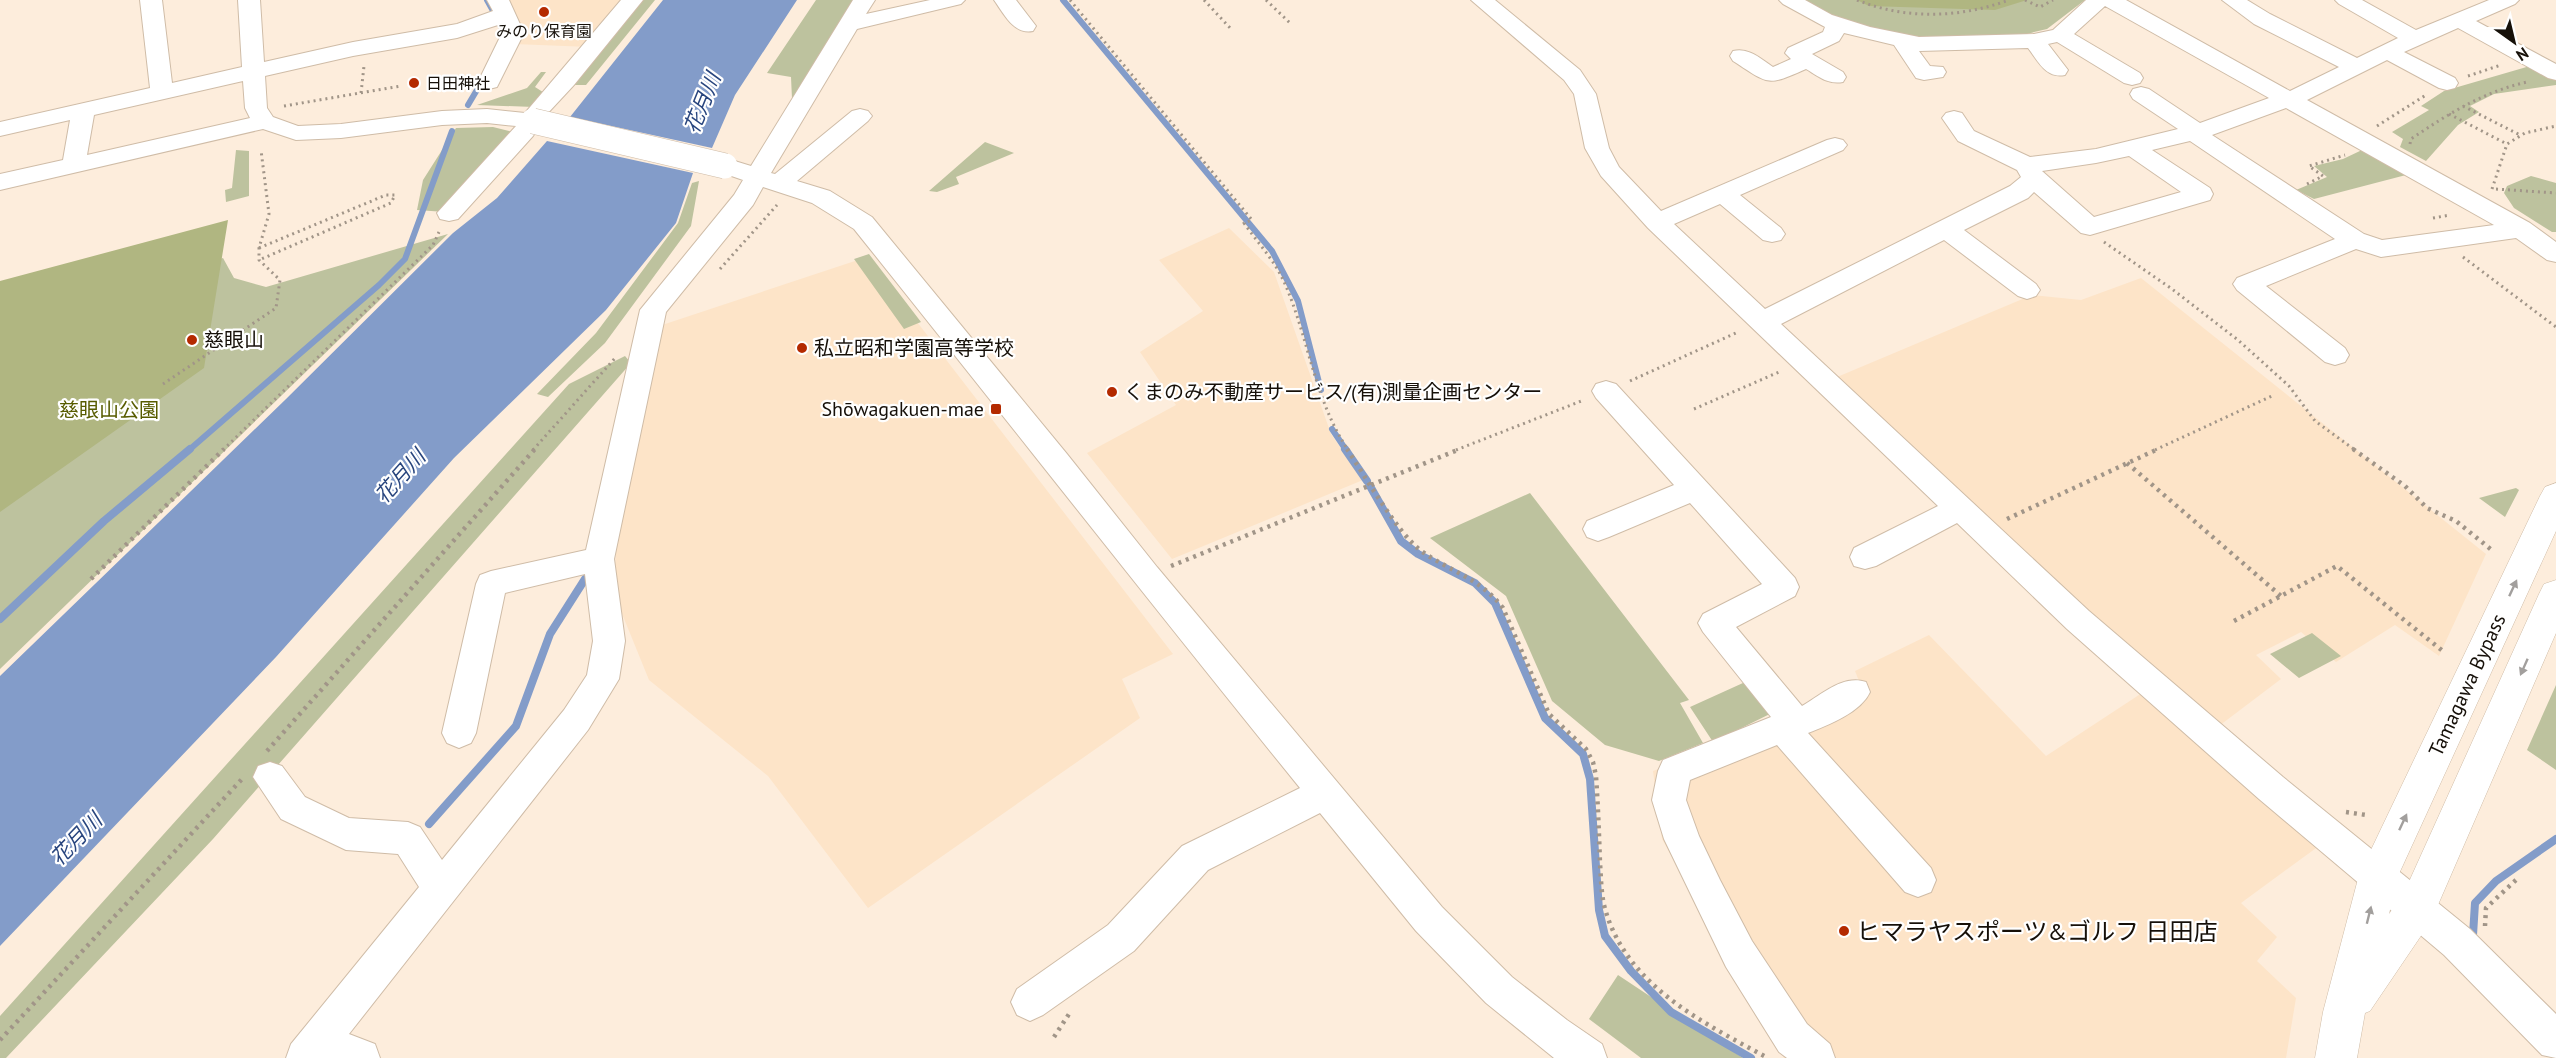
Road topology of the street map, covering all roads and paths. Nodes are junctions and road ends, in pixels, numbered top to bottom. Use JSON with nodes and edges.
{"nodes":[{"id":1,"x":151,"y":0,"type":"edge"},
{"id":2,"x":249,"y":0,"type":"edge"},
{"id":3,"x":632,"y":0,"type":"edge"},
{"id":4,"x":954,"y":0,"type":"edge"},
{"id":5,"x":1005,"y":0,"type":"edge"},
{"id":6,"x":1071,"y":0,"type":"edge"},
{"id":7,"x":1204,"y":0,"type":"edge"},
{"id":8,"x":1266,"y":0,"type":"edge"},
{"id":9,"x":1482,"y":0,"type":"edge"},
{"id":10,"x":1790,"y":0,"type":"edge"},
{"id":11,"x":1857,"y":0,"type":"edge"},
{"id":12,"x":2009,"y":0,"type":"edge"},
{"id":13,"x":2025,"y":0,"type":"edge"},
{"id":14,"x":2053,"y":0,"type":"edge"},
{"id":15,"x":2099,"y":0,"type":"edge"},
{"id":16,"x":2110,"y":0,"type":"edge"},
{"id":17,"x":2233,"y":0,"type":"edge"},
{"id":18,"x":2346,"y":0,"type":"edge"},
{"id":19,"x":2508,"y":0,"type":"edge"},
{"id":20,"x":497,"y":12,"type":"edge"},
{"id":21,"x":856,"y":12,"type":"edge"},
{"id":22,"x":2461,"y":21,"type":"junction"},
{"id":23,"x":1290,"y":23,"type":"dead end"},
{"id":24,"x":1838,"y":24,"type":"junction"},
{"id":25,"x":1024,"y":26,"type":"dead end"},
{"id":26,"x":1232,"y":30,"type":"dead end"},
{"id":27,"x":2060,"y":35,"type":"junction"},
{"id":28,"x":2415,"y":38,"type":"junction"},
{"id":29,"x":1901,"y":40,"type":"junction"},
{"id":30,"x":2034,"y":40,"type":"junction"},
{"id":31,"x":366,"y":47,"type":"junction"},
{"id":32,"x":2388,"y":52,"type":"junction"},
{"id":33,"x":1741,"y":56,"type":"dead end"},
{"id":34,"x":1807,"y":60,"type":"junction"},
{"id":35,"x":2357,"y":67,"type":"junction"},
{"id":36,"x":2546,"y":68,"type":"edge"},
{"id":37,"x":2057,"y":70,"type":"dead end"},
{"id":38,"x":1935,"y":72,"type":"dead end"},
{"id":39,"x":253,"y":73,"type":"junction"},
{"id":40,"x":1835,"y":77,"type":"dead end"},
{"id":41,"x":489,"y":82,"type":"dead end"},
{"id":42,"x":2447,"y":83,"type":"dead end"},
{"id":43,"x":401,"y":86,"type":"dead end"},
{"id":44,"x":162,"y":93,"type":"junction"},
{"id":45,"x":361,"y":93,"type":"junction"},
{"id":46,"x":465,"y":96,"type":"dead end"},
{"id":47,"x":2288,"y":99,"type":"junction"},
{"id":48,"x":2463,"y":106,"type":"junction"},
{"id":49,"x":83,"y":110,"type":"junction"},
{"id":50,"x":2449,"y":114,"type":"junction"},
{"id":51,"x":269,"y":115,"type":"junction"},
{"id":52,"x":860,"y":116,"type":"dead end"},
{"id":53,"x":1954,"y":118,"type":"dead end"},
{"id":54,"x":533,"y":121,"type":"junction"},
{"id":55,"x":2556,"y":126,"type":"edge"},
{"id":56,"x":375,"y":127,"type":"junction"},
{"id":57,"x":0,"y":129,"type":"edge"},
{"id":58,"x":2195,"y":132,"type":"junction"},
{"id":59,"x":2521,"y":136,"type":"junction"},
{"id":60,"x":2507,"y":144,"type":"junction"},
{"id":61,"x":1835,"y":145,"type":"dead end"},
{"id":62,"x":2132,"y":147,"type":"junction"},
{"id":63,"x":2409,"y":147,"type":"dead end"},
{"id":64,"x":261,"y":150,"type":"dead end"},
{"id":65,"x":2353,"y":151,"type":"dead end"},
{"id":66,"x":74,"y":164,"type":"junction"},
{"id":67,"x":2030,"y":172,"type":"junction"},
{"id":68,"x":0,"y":182,"type":"edge"},
{"id":69,"x":771,"y":188,"type":"junction"},
{"id":70,"x":2492,"y":189,"type":"junction"},
{"id":71,"x":1722,"y":193,"type":"junction"},
{"id":72,"x":2285,"y":194,"type":"junction"},
{"id":73,"x":2556,"y":194,"type":"edge"},
{"id":74,"x":2489,"y":198,"type":"dead end"},
{"id":75,"x":449,"y":213,"type":"joint"},
{"id":76,"x":1657,"y":222,"type":"junction"},
{"id":77,"x":2090,"y":227,"type":"junction"},
{"id":78,"x":1946,"y":229,"type":"junction"},
{"id":79,"x":2521,"y":229,"type":"junction"},
{"id":80,"x":1772,"y":234,"type":"dead end"},
{"id":81,"x":2355,"y":240,"type":"junction"},
{"id":82,"x":2440,"y":241,"type":"junction"},
{"id":83,"x":259,"y":248,"type":"junction"},
{"id":84,"x":2556,"y":254,"type":"edge"},
{"id":85,"x":259,"y":260,"type":"junction"},
{"id":86,"x":714,"y":276,"type":"dead end"},
{"id":87,"x":2027,"y":290,"type":"dead end"},
{"id":88,"x":1764,"y":321,"type":"junction"},
{"id":89,"x":2556,"y":327,"type":"edge"},
{"id":90,"x":619,"y":353,"type":"dead end"},
{"id":91,"x":2335,"y":355,"type":"dead end"},
{"id":92,"x":1805,"y":360,"type":"junction"},
{"id":93,"x":163,"y":384,"type":"dead end"},
{"id":94,"x":1606,"y":392,"type":"junction"},
{"id":95,"x":2274,"y":395,"type":"dead end"},
{"id":96,"x":1694,"y":409,"type":"dead end"},
{"id":97,"x":2127,"y":463,"type":"junction"},
{"id":98,"x":1372,"y":483,"type":"junction"},
{"id":99,"x":1695,"y":489,"type":"junction"},
{"id":100,"x":2556,"y":496,"type":"edge"},
{"id":101,"x":1960,"y":508,"type":"junction"},
{"id":102,"x":2001,"y":522,"type":"dead end"},
{"id":103,"x":1598,"y":529,"type":"dead end"},
{"id":104,"x":2493,"y":551,"type":"dead end"},
{"id":105,"x":1866,"y":557,"type":"dead end"},
{"id":106,"x":599,"y":560,"type":"junction"},
{"id":107,"x":1146,"y":576,"type":"junction"},
{"id":108,"x":91,"y":579,"type":"dead end"},
{"id":109,"x":2556,"y":594,"type":"edge"},
{"id":110,"x":2281,"y":596,"type":"junction"},
{"id":111,"x":2234,"y":621,"type":"dead end"},
{"id":112,"x":2444,"y":652,"type":"dead end"},
{"id":113,"x":1854,"y":692,"type":"dead end"},
{"id":114,"x":1789,"y":726,"type":"junction"},
{"id":115,"x":459,"y":733,"type":"dead end"},
{"id":116,"x":259,"y":770,"type":"junction"},
{"id":117,"x":1325,"y":793,"type":"junction"},
{"id":118,"x":2379,"y":875,"type":"junction"},
{"id":119,"x":2517,"y":879,"type":"dead end"},
{"id":120,"x":1918,"y":880,"type":"dead end"},
{"id":121,"x":440,"y":888,"type":"junction"},
{"id":122,"x":2417,"y":908,"type":"junction"},
{"id":123,"x":2484,"y":930,"type":"dead end"},
{"id":124,"x":1030,"y":1002,"type":"dead end"},
{"id":125,"x":2344,"y":1012,"type":"junction"},
{"id":126,"x":0,"y":1040,"type":"edge"},
{"id":127,"x":2556,"y":1041,"type":"edge"},
{"id":128,"x":313,"y":1050,"type":"edge"},
{"id":129,"x":361,"y":1058,"type":"edge"},
{"id":130,"x":1588,"y":1058,"type":"edge"},
{"id":131,"x":1768,"y":1058,"type":"edge"},
{"id":132,"x":1816,"y":1058,"type":"edge"},
{"id":133,"x":2336,"y":1058,"type":"edge"}],
"edges":[{"from":1,"to":44,"type":"street"},
{"from":2,"to":39,"type":"street"},
{"from":3,"to":54,"type":"street"},
{"from":4,"to":21,"type":"street"},
{"from":5,"to":25,"type":"street"},
{"from":6,"to":98,"type":"path"},
{"from":7,"to":26,"type":"path"},
{"from":8,"to":23,"type":"path"},
{"from":9,"to":76,"type":"street"},
{"from":10,"to":24,"type":"street"},
{"from":11,"to":12,"type":"path"},
{"from":13,"to":14,"type":"path"},
{"from":15,"to":27,"type":"street"},
{"from":16,"to":47,"type":"street"},
{"from":17,"to":35,"type":"street"},
{"from":18,"to":28,"type":"street"},
{"from":19,"to":22,"type":"street"},
{"from":20,"to":31,"type":"street"},
{"from":20,"to":41,"type":"street"},
{"from":21,"to":69,"type":"street"},
{"from":22,"to":28,"type":"street"},
{"from":22,"to":36,"type":"street"},
{"from":24,"to":29,"type":"street"},
{"from":24,"to":34,"type":"street"},
{"from":27,"to":30,"type":"street"},
{"from":27,"to":58,"type":"street"},
{"from":28,"to":32,"type":"street"},
{"from":29,"to":30,"type":"street"},
{"from":29,"to":38,"type":"street"},
{"from":30,"to":37,"type":"street"},
{"from":31,"to":39,"type":"street"},
{"from":31,"to":45,"type":"path"},
{"from":32,"to":35,"type":"street"},
{"from":32,"to":42,"type":"street"},
{"from":33,"to":34,"type":"street"},
{"from":34,"to":40,"type":"street"},
{"from":35,"to":47,"type":"street"},
{"from":36,"to":48,"type":"path"},
{"from":39,"to":44,"type":"street"},
{"from":39,"to":51,"type":"street"},
{"from":43,"to":45,"type":"path"},
{"from":44,"to":49,"type":"street"},
{"from":45,"to":51,"type":"path"},
{"from":46,"to":56,"type":"street"},
{"from":47,"to":58,"type":"street"},
{"from":47,"to":79,"type":"street"},
{"from":48,"to":50,"type":"path"},
{"from":48,"to":59,"type":"path"},
{"from":49,"to":57,"type":"street"},
{"from":49,"to":66,"type":"street"},
{"from":50,"to":60,"type":"path"},
{"from":50,"to":63,"type":"path"},
{"from":51,"to":56,"type":"street"},
{"from":51,"to":66,"type":"street"},
{"from":52,"to":69,"type":"street"},
{"from":53,"to":67,"type":"street"},
{"from":54,"to":56,"type":"street"},
{"from":54,"to":69,"type":"street","bridge":true},
{"from":54,"to":75,"type":"street"},
{"from":55,"to":59,"type":"path"},
{"from":58,"to":62,"type":"street"},
{"from":58,"to":72,"type":"street"},
{"from":59,"to":60,"type":"path"},
{"from":60,"to":70,"type":"path"},
{"from":61,"to":71,"type":"street"},
{"from":62,"to":67,"type":"street"},
{"from":62,"to":77,"type":"street"},
{"from":64,"to":83,"type":"path"},
{"from":65,"to":72,"type":"path"},
{"from":66,"to":68,"type":"street"},
{"from":67,"to":77,"type":"street"},
{"from":67,"to":78,"type":"street"},
{"from":69,"to":86,"type":"path"},
{"from":69,"to":106,"type":"street"},
{"from":69,"to":107,"type":"street"},
{"from":70,"to":73,"type":"path"},
{"from":70,"to":74,"type":"path"},
{"from":71,"to":76,"type":"street"},
{"from":71,"to":80,"type":"street"},
{"from":72,"to":81,"type":"street"},
{"from":75,"to":108,"type":"path"},
{"from":76,"to":88,"type":"street"},
{"from":77,"to":104,"type":"path"},
{"from":78,"to":87,"type":"street"},
{"from":78,"to":88,"type":"street"},
{"from":79,"to":82,"type":"street"},
{"from":79,"to":84,"type":"street"},
{"from":81,"to":82,"type":"street"},
{"from":81,"to":91,"type":"street"},
{"from":82,"to":89,"type":"path"},
{"from":83,"to":85,"type":"path"},
{"from":83,"to":85,"type":"path"},
{"from":85,"to":93,"type":"path"},
{"from":88,"to":92,"type":"street"},
{"from":88,"to":94,"type":"path"},
{"from":90,"to":116,"type":"path"},
{"from":92,"to":96,"type":"path"},
{"from":92,"to":101,"type":"street"},
{"from":94,"to":98,"type":"path"},
{"from":94,"to":99,"type":"street"},
{"from":95,"to":97,"type":"path"},
{"from":97,"to":102,"type":"path"},
{"from":97,"to":110,"type":"path"},
{"from":98,"to":107,"type":"path"},
{"from":98,"to":131,"type":"path"},
{"from":99,"to":103,"type":"street"},
{"from":99,"to":114,"type":"street"},
{"from":118,"to":100,"type":"highway","name":"Tamagawa Bypass","one_way":true},
{"from":101,"to":105,"type":"street"},
{"from":101,"to":118,"type":"street"},
{"from":106,"to":115,"type":"street"},
{"from":106,"to":121,"type":"street"},
{"from":107,"to":117,"type":"street"},
{"from":109,"to":122,"type":"highway","one_way":true},
{"from":110,"to":111,"type":"path"},
{"from":110,"to":112,"type":"path"},
{"from":113,"to":114,"type":"street"},
{"from":114,"to":120,"type":"street"},
{"from":114,"to":132,"type":"street"},
{"from":116,"to":121,"type":"street"},
{"from":116,"to":126,"type":"path"},
{"from":117,"to":124,"type":"street"},
{"from":117,"to":130,"type":"street"},
{"from":118,"to":122,"type":"street"},
{"from":125,"to":118,"type":"highway","name":"Tamagawa Bypass","one_way":true},
{"from":119,"to":123,"type":"path"},
{"from":121,"to":128,"type":"street"},
{"from":122,"to":125,"type":"highway"},
{"from":122,"to":127,"type":"street"},
{"from":125,"to":133,"type":"highway","name":"Tamagawa Bypass"},
{"from":128,"to":129,"type":"street"}]}
